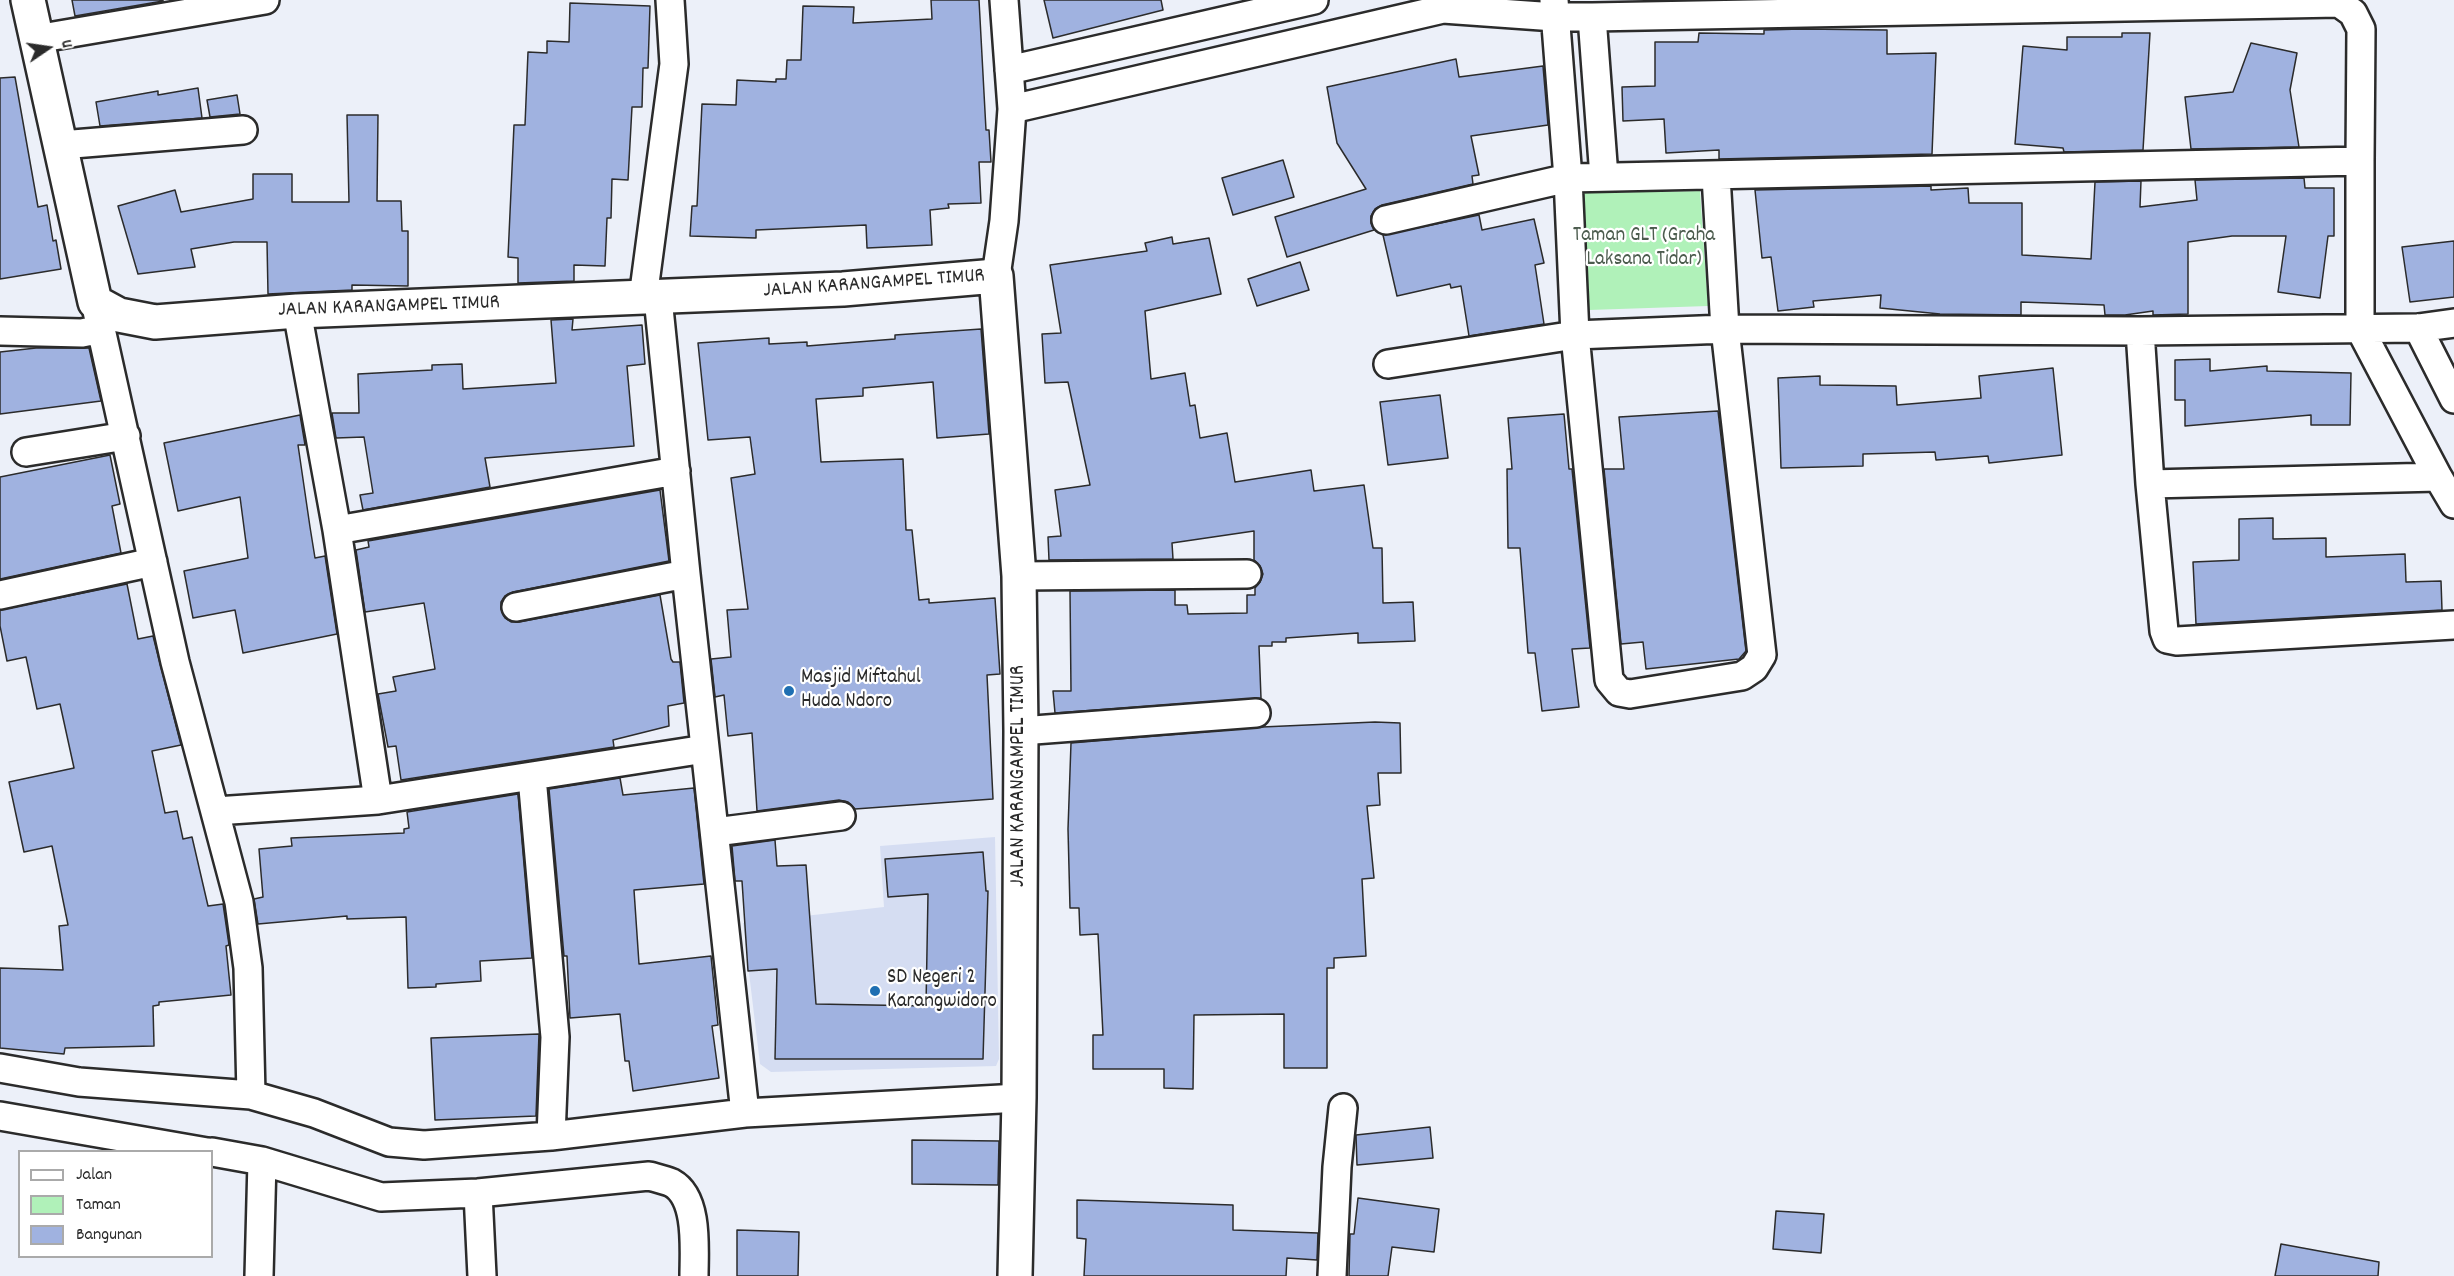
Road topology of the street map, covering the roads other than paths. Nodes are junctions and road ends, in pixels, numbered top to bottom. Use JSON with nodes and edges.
{"nodes":[{"id":1,"x":28,"y":0,"type":"edge"},
{"id":2,"x":266,"y":0,"type":"edge"},
{"id":3,"x":670,"y":0,"type":"edge"},
{"id":4,"x":1004,"y":0,"type":"edge"},
{"id":5,"x":1314,"y":0,"type":"edge"},
{"id":6,"x":1454,"y":4,"type":"edge"},
{"id":7,"x":1554,"y":8,"type":"edge"},
{"id":8,"x":1592,"y":17,"type":"junction"},
{"id":9,"x":36,"y":39,"type":"junction"},
{"id":10,"x":1009,"y":70,"type":"junction"},
{"id":11,"x":1012,"y":109,"type":"junction"},
{"id":12,"x":243,"y":130,"type":"dead end"},
{"id":13,"x":61,"y":145,"type":"junction"},
{"id":14,"x":2360,"y":161,"type":"junction"},
{"id":15,"x":1716,"y":176,"type":"junction"},
{"id":16,"x":1604,"y":177,"type":"junction"},
{"id":17,"x":1568,"y":178,"type":"junction"},
{"id":18,"x":1386,"y":220,"type":"dead end"},
{"id":19,"x":996,"y":276,"type":"junction"},
{"id":20,"x":651,"y":298,"type":"junction"},
{"id":21,"x":297,"y":311,"type":"junction"},
{"id":22,"x":98,"y":316,"type":"junction"},
{"id":23,"x":2454,"y":323,"type":"edge"},
{"id":24,"x":2418,"y":328,"type":"junction"},
{"id":25,"x":1725,"y":329,"type":"junction"},
{"id":26,"x":2360,"y":329,"type":"junction"},
{"id":27,"x":0,"y":331,"type":"edge"},
{"id":28,"x":2140,"y":331,"type":"junction"},
{"id":29,"x":1575,"y":335,"type":"junction"},
{"id":30,"x":1388,"y":364,"type":"dead end"},
{"id":31,"x":2454,"y":399,"type":"edge"},
{"id":32,"x":126,"y":436,"type":"junction"},
{"id":33,"x":26,"y":452,"type":"dead end"},
{"id":34,"x":676,"y":471,"type":"junction"},
{"id":35,"x":2438,"y":477,"type":"junction"},
{"id":36,"x":2150,"y":484,"type":"junction"},
{"id":37,"x":2454,"y":504,"type":"edge"},
{"id":38,"x":338,"y":530,"type":"junction"},
{"id":39,"x":153,"y":562,"type":"junction"},
{"id":40,"x":686,"y":574,"type":"junction"},
{"id":41,"x":1247,"y":574,"type":"dead end"},
{"id":42,"x":1019,"y":576,"type":"junction"},
{"id":43,"x":0,"y":595,"type":"edge"},
{"id":44,"x":516,"y":607,"type":"dead end"},
{"id":45,"x":2454,"y":625,"type":"edge"},
{"id":46,"x":1256,"y":713,"type":"dead end"},
{"id":47,"x":1021,"y":730,"type":"junction"},
{"id":48,"x":705,"y":748,"type":"junction"},
{"id":49,"x":532,"y":777,"type":"junction"},
{"id":50,"x":378,"y":800,"type":"junction"},
{"id":51,"x":216,"y":811,"type":"junction"},
{"id":52,"x":841,"y":816,"type":"dead end"},
{"id":53,"x":714,"y":831,"type":"junction"},
{"id":54,"x":0,"y":1068,"type":"edge"},
{"id":55,"x":251,"y":1095,"type":"junction"},
{"id":56,"x":1019,"y":1098,"type":"junction"},
{"id":57,"x":1343,"y":1108,"type":"dead end"},
{"id":58,"x":745,"y":1113,"type":"junction"},
{"id":59,"x":0,"y":1116,"type":"edge"},
{"id":60,"x":551,"y":1136,"type":"junction"},
{"id":61,"x":196,"y":1150,"type":"edge"},
{"id":62,"x":213,"y":1152,"type":"edge"},
{"id":63,"x":262,"y":1161,"type":"junction"},
{"id":64,"x":478,"y":1193,"type":"junction"},
{"id":65,"x":259,"y":1276,"type":"edge"},
{"id":66,"x":482,"y":1276,"type":"edge"},
{"id":67,"x":694,"y":1276,"type":"edge"},
{"id":68,"x":1015,"y":1276,"type":"edge"},
{"id":69,"x":1332,"y":1276,"type":"edge"}],
"edges":[{"from":1,"to":9,"type":"street"},
{"from":2,"to":9,"type":"street"},
{"from":3,"to":20,"type":"street"},
{"from":4,"to":10,"type":"street","name":"JALAN KARANGAMPEL TIMUR"},
{"from":5,"to":10,"type":"street"},
{"from":6,"to":7,"type":"street"},
{"from":6,"to":11,"type":"street"},
{"from":7,"to":8,"type":"street"},
{"from":7,"to":17,"type":"street"},
{"from":8,"to":14,"type":"street"},
{"from":8,"to":16,"type":"street"},
{"from":9,"to":13,"type":"street"},
{"from":10,"to":11,"type":"street","name":"JALAN KARANGAMPEL TIMUR"},
{"from":11,"to":19,"type":"street","name":"JALAN KARANGAMPEL TIMUR"},
{"from":12,"to":13,"type":"street"},
{"from":13,"to":22,"type":"street"},
{"from":14,"to":15,"type":"street"},
{"from":14,"to":26,"type":"street"},
{"from":15,"to":16,"type":"street"},
{"from":15,"to":25,"type":"street"},
{"from":16,"to":17,"type":"street"},
{"from":17,"to":18,"type":"street"},
{"from":17,"to":29,"type":"street"},
{"from":19,"to":20,"type":"street","name":"JALAN KARANGAMPEL TIMUR"},
{"from":19,"to":42,"type":"street","name":"JALAN KARANGAMPEL TIMUR"},
{"from":20,"to":21,"type":"street","name":"JALAN KARANGAMPEL TIMUR"},
{"from":20,"to":34,"type":"street"},
{"from":21,"to":22,"type":"street","name":"JALAN KARANGAMPEL TIMUR"},
{"from":21,"to":38,"type":"street"},
{"from":22,"to":27,"type":"street"},
{"from":22,"to":32,"type":"street"},
{"from":23,"to":24,"type":"street"},
{"from":24,"to":26,"type":"street"},
{"from":24,"to":31,"type":"street"},
{"from":25,"to":28,"type":"street"},
{"from":25,"to":29,"type":"street"},
{"from":25,"to":29,"type":"street"},
{"from":26,"to":28,"type":"street"},
{"from":26,"to":35,"type":"street"},
{"from":28,"to":36,"type":"street"},
{"from":29,"to":30,"type":"street"},
{"from":32,"to":33,"type":"street"},
{"from":32,"to":39,"type":"street"},
{"from":34,"to":38,"type":"street"},
{"from":34,"to":40,"type":"street"},
{"from":35,"to":36,"type":"street"},
{"from":35,"to":37,"type":"street"},
{"from":36,"to":45,"type":"street"},
{"from":38,"to":50,"type":"street"},
{"from":39,"to":43,"type":"street"},
{"from":39,"to":51,"type":"street"},
{"from":40,"to":44,"type":"street"},
{"from":40,"to":48,"type":"street"},
{"from":41,"to":42,"type":"street"},
{"from":42,"to":47,"type":"street","name":"JALAN KARANGAMPEL TIMUR"},
{"from":46,"to":47,"type":"street"},
{"from":47,"to":56,"type":"street","name":"JALAN KARANGAMPEL TIMUR"},
{"from":48,"to":49,"type":"street"},
{"from":48,"to":53,"type":"street"},
{"from":49,"to":50,"type":"street"},
{"from":49,"to":60,"type":"street"},
{"from":50,"to":51,"type":"street"},
{"from":51,"to":55,"type":"street"},
{"from":52,"to":53,"type":"street"},
{"from":53,"to":58,"type":"street"},
{"from":54,"to":55,"type":"street"},
{"from":55,"to":60,"type":"street"},
{"from":56,"to":58,"type":"street"},
{"from":56,"to":68,"type":"street","name":"JALAN KARANGAMPEL TIMUR"},
{"from":57,"to":69,"type":"street"},
{"from":58,"to":60,"type":"street"},
{"from":59,"to":61,"type":"street"},
{"from":62,"to":63,"type":"street"},
{"from":63,"to":64,"type":"street"},
{"from":63,"to":65,"type":"street"},
{"from":64,"to":66,"type":"street"},
{"from":64,"to":67,"type":"street"}]}
